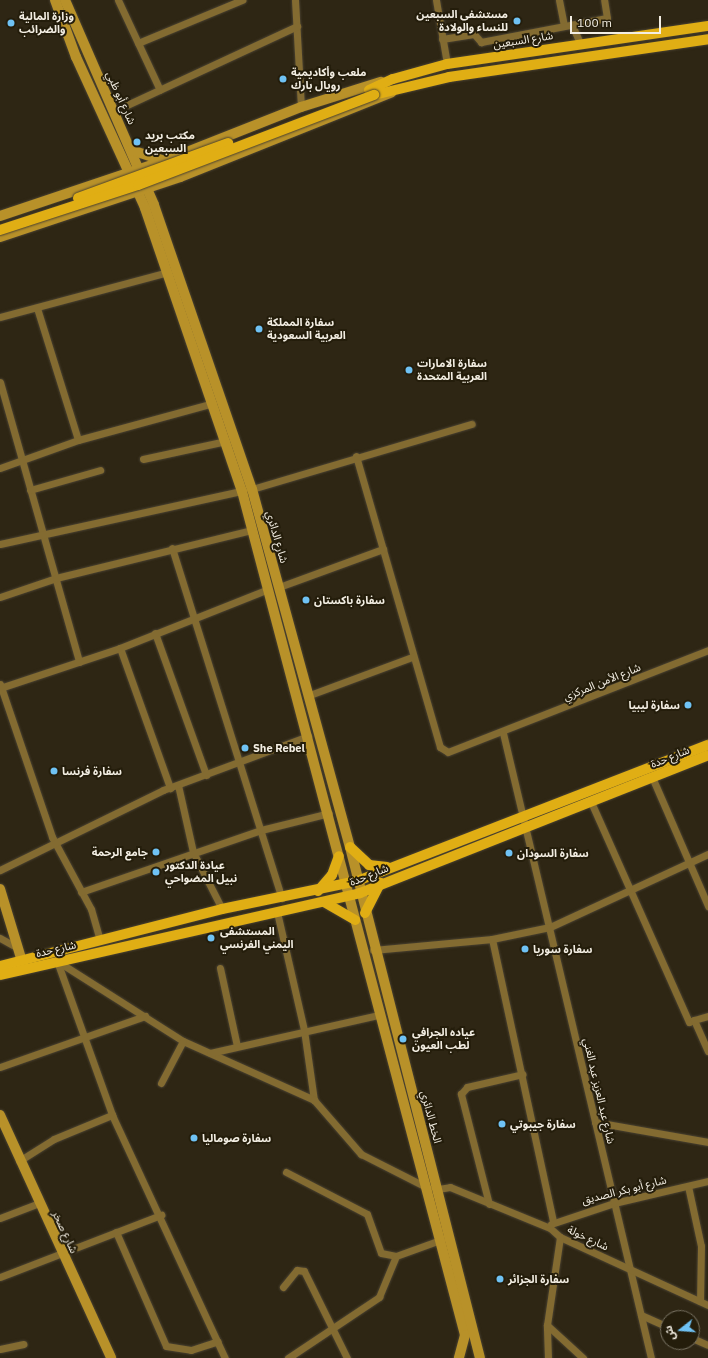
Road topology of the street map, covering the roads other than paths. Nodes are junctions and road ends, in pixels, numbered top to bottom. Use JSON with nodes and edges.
{"nodes":[{"id":1,"x":55,"y":0,"type":"edge"},
{"id":2,"x":66,"y":0,"type":"edge"},
{"id":3,"x":118,"y":0,"type":"edge"},
{"id":4,"x":242,"y":0,"type":"edge"},
{"id":5,"x":295,"y":0,"type":"edge"},
{"id":6,"x":436,"y":0,"type":"edge"},
{"id":7,"x":559,"y":0,"type":"edge"},
{"id":8,"x":604,"y":0,"type":"edge"},
{"id":9,"x":564,"y":25,"type":"junction"},
{"id":10,"x":572,"y":25,"type":"junction"},
{"id":11,"x":297,"y":26,"type":"junction"},
{"id":12,"x":708,"y":26,"type":"edge"},
{"id":13,"x":82,"y":38,"type":"junction"},
{"id":14,"x":442,"y":39,"type":"junction"},
{"id":15,"x":708,"y":39,"type":"edge"},
{"id":16,"x":71,"y":41,"type":"junction"},
{"id":17,"x":138,"y":43,"type":"junction"},
{"id":18,"x":580,"y":43,"type":"junction"},
{"id":19,"x":90,"y":56,"type":"junction"},
{"id":20,"x":79,"y":62,"type":"junction"},
{"id":21,"x":447,"y":64,"type":"junction"},
{"id":22,"x":393,"y":79,"type":"junction"},
{"id":23,"x":398,"y":88,"type":"junction"},
{"id":24,"x":160,"y":90,"type":"junction"},
{"id":25,"x":371,"y":92,"type":"junction"},
{"id":26,"x":300,"y":107,"type":"junction"},
{"id":27,"x":114,"y":111,"type":"junction"},
{"id":28,"x":127,"y":154,"type":"junction"},
{"id":29,"x":168,"y":159,"type":"junction"},
{"id":30,"x":135,"y":171,"type":"junction"},
{"id":31,"x":180,"y":177,"type":"junction"},
{"id":32,"x":111,"y":180,"type":"junction"},
{"id":33,"x":158,"y":185,"type":"junction"},
{"id":34,"x":90,"y":188,"type":"junction"},
{"id":35,"x":143,"y":190,"type":"junction"},
{"id":36,"x":125,"y":197,"type":"junction"},
{"id":37,"x":97,"y":206,"type":"junction"},
{"id":38,"x":150,"y":207,"type":"junction"},
{"id":39,"x":0,"y":216,"type":"edge"},
{"id":40,"x":0,"y":223,"type":"edge"},
{"id":41,"x":0,"y":230,"type":"edge"},
{"id":42,"x":0,"y":237,"type":"edge"},
{"id":43,"x":168,"y":272,"type":"junction"},
{"id":44,"x":37,"y":308,"type":"junction"},
{"id":45,"x":194,"y":316,"type":"junction"},
{"id":46,"x":0,"y":317,"type":"edge"},
{"id":47,"x":183,"y":317,"type":"junction"},
{"id":48,"x":198,"y":327,"type":"junction"},
{"id":49,"x":187,"y":328,"type":"junction"},
{"id":50,"x":0,"y":382,"type":"edge"},
{"id":51,"x":213,"y":403,"type":"junction"},
{"id":52,"x":472,"y":424,"type":"dead end"},
{"id":53,"x":78,"y":440,"type":"junction"},
{"id":54,"x":226,"y":441,"type":"junction"},
{"id":55,"x":356,"y":456,"type":"junction"},
{"id":56,"x":143,"y":459,"type":"dead end"},
{"id":57,"x":23,"y":460,"type":"junction"},
{"id":58,"x":0,"y":468,"type":"edge"},
{"id":59,"x":100,"y":470,"type":"dead end"},
{"id":60,"x":30,"y":490,"type":"junction"},
{"id":61,"x":247,"y":490,"type":"junction"},
{"id":62,"x":252,"y":530,"type":"junction"},
{"id":63,"x":43,"y":534,"type":"junction"},
{"id":64,"x":0,"y":544,"type":"edge"},
{"id":65,"x":172,"y":548,"type":"junction"},
{"id":66,"x":383,"y":549,"type":"junction"},
{"id":67,"x":56,"y":578,"type":"junction"},
{"id":68,"x":279,"y":587,"type":"junction"},
{"id":69,"x":268,"y":589,"type":"junction"},
{"id":70,"x":0,"y":597,"type":"edge"},
{"id":71,"x":194,"y":617,"type":"junction"},
{"id":72,"x":155,"y":633,"type":"junction"},
{"id":73,"x":120,"y":648,"type":"junction"},
{"id":74,"x":708,"y":650,"type":"edge"},
{"id":75,"x":412,"y":657,"type":"junction"},
{"id":76,"x":78,"y":662,"type":"junction"},
{"id":77,"x":0,"y":687,"type":"edge"},
{"id":78,"x":307,"y":696,"type":"junction"},
{"id":79,"x":503,"y":733,"type":"junction"},
{"id":80,"x":308,"y":736,"type":"junction"},
{"id":81,"x":708,"y":745,"type":"edge"},
{"id":82,"x":708,"y":755,"type":"edge"},
{"id":83,"x":242,"y":763,"type":"junction"},
{"id":84,"x":206,"y":775,"type":"junction"},
{"id":85,"x":652,"y":777,"type":"junction"},
{"id":86,"x":178,"y":785,"type":"junction"},
{"id":87,"x":170,"y":788,"type":"junction"},
{"id":88,"x":592,"y":802,"type":"junction"},
{"id":89,"x":329,"y":813,"type":"junction"},
{"id":90,"x":523,"y":824,"type":"junction"},
{"id":91,"x":261,"y":830,"type":"junction"},
{"id":92,"x":58,"y":843,"type":"junction"},
{"id":93,"x":350,"y":847,"type":"junction"},
{"id":94,"x":193,"y":852,"type":"junction"},
{"id":95,"x":708,"y":854,"type":"edge"},
{"id":96,"x":339,"y":856,"type":"junction"},
{"id":97,"x":691,"y":862,"type":"junction"},
{"id":98,"x":389,"y":868,"type":"junction"},
{"id":99,"x":0,"y":870,"type":"edge"},
{"id":100,"x":357,"y":881,"type":"junction"},
{"id":101,"x":380,"y":883,"type":"junction"},
{"id":102,"x":346,"y":884,"type":"junction"},
{"id":103,"x":0,"y":889,"type":"edge"},
{"id":104,"x":318,"y":891,"type":"junction"},
{"id":105,"x":630,"y":891,"type":"junction"},
{"id":106,"x":81,"y":892,"type":"junction"},
{"id":107,"x":360,"y":893,"type":"junction"},
{"id":108,"x":349,"y":896,"type":"junction"},
{"id":109,"x":282,"y":898,"type":"junction"},
{"id":110,"x":322,"y":902,"type":"junction"},
{"id":111,"x":708,"y":906,"type":"edge"},
{"id":112,"x":222,"y":909,"type":"junction"},
{"id":113,"x":277,"y":912,"type":"junction"},
{"id":114,"x":365,"y":913,"type":"junction"},
{"id":115,"x":355,"y":920,"type":"junction"},
{"id":116,"x":550,"y":927,"type":"junction"},
{"id":117,"x":0,"y":938,"type":"edge"},
{"id":118,"x":492,"y":939,"type":"junction"},
{"id":119,"x":100,"y":940,"type":"junction"},
{"id":120,"x":19,"y":948,"type":"junction"},
{"id":121,"x":373,"y":950,"type":"junction"},
{"id":122,"x":57,"y":961,"type":"junction"},
{"id":123,"x":23,"y":964,"type":"junction"},
{"id":124,"x":0,"y":966,"type":"edge"},
{"id":125,"x":220,"y":968,"type":"dead end"},
{"id":126,"x":0,"y":975,"type":"edge"},
{"id":127,"x":378,"y":1015,"type":"junction"},
{"id":128,"x":145,"y":1016,"type":"junction"},
{"id":129,"x":708,"y":1016,"type":"edge"},
{"id":130,"x":694,"y":1020,"type":"junction"},
{"id":131,"x":304,"y":1030,"type":"junction"},
{"id":132,"x":84,"y":1040,"type":"junction"},
{"id":133,"x":183,"y":1041,"type":"junction"},
{"id":134,"x":237,"y":1046,"type":"junction"},
{"id":135,"x":708,"y":1051,"type":"edge"},
{"id":136,"x":210,"y":1053,"type":"junction"},
{"id":137,"x":0,"y":1068,"type":"edge"},
{"id":138,"x":523,"y":1074,"type":"junction"},
{"id":139,"x":161,"y":1083,"type":"dead end"},
{"id":140,"x":314,"y":1100,"type":"junction"},
{"id":141,"x":0,"y":1115,"type":"edge"},
{"id":142,"x":112,"y":1115,"type":"junction"},
{"id":143,"x":595,"y":1122,"type":"junction"},
{"id":144,"x":708,"y":1142,"type":"edge"},
{"id":145,"x":19,"y":1161,"type":"junction"},
{"id":146,"x":286,"y":1172,"type":"dead end"},
{"id":147,"x":708,"y":1181,"type":"edge"},
{"id":148,"x":688,"y":1186,"type":"junction"},
{"id":149,"x":433,"y":1189,"type":"junction"},
{"id":150,"x":39,"y":1203,"type":"junction"},
{"id":151,"x":614,"y":1203,"type":"junction"},
{"id":152,"x":488,"y":1204,"type":"junction"},
{"id":153,"x":161,"y":1215,"type":"junction"},
{"id":154,"x":0,"y":1218,"type":"edge"},
{"id":155,"x":551,"y":1224,"type":"junction"},
{"id":156,"x":116,"y":1232,"type":"junction"},
{"id":157,"x":445,"y":1238,"type":"junction"},
{"id":158,"x":560,"y":1238,"type":"junction"},
{"id":159,"x":705,"y":1246,"type":"edge"},
{"id":160,"x":62,"y":1253,"type":"junction"},
{"id":161,"x":396,"y":1256,"type":"junction"},
{"id":162,"x":630,"y":1269,"type":"junction"},
{"id":163,"x":0,"y":1277,"type":"edge"},
{"id":164,"x":283,"y":1287,"type":"dead end"},
{"id":165,"x":700,"y":1301,"type":"junction"},
{"id":166,"x":708,"y":1304,"type":"edge"},
{"id":167,"x":641,"y":1314,"type":"junction"},
{"id":168,"x":660,"y":1323,"type":"edge"},
{"id":169,"x":547,"y":1325,"type":"junction"},
{"id":170,"x":335,"y":1329,"type":"junction"},
{"id":171,"x":218,"y":1341,"type":"junction"},
{"id":172,"x":23,"y":1344,"type":"dead end"},
{"id":173,"x":477,"y":1347,"type":"junction"},
{"id":174,"x":0,"y":1349,"type":"edge"},
{"id":175,"x":111,"y":1358,"type":"edge"},
{"id":176,"x":225,"y":1358,"type":"edge"},
{"id":177,"x":288,"y":1358,"type":"edge"},
{"id":178,"x":347,"y":1358,"type":"edge"},
{"id":179,"x":459,"y":1358,"type":"edge"},
{"id":180,"x":472,"y":1358,"type":"edge"},
{"id":181,"x":480,"y":1358,"type":"edge"},
{"id":182,"x":548,"y":1358,"type":"edge"},
{"id":183,"x":583,"y":1358,"type":"edge"},
{"id":184,"x":651,"y":1358,"type":"edge"}],
"edges":[{"from":1,"to":16,"type":"main road"},
{"from":2,"to":13,"type":"main road","name":"شارع أبو ظبي"},
{"from":3,"to":17,"type":"street"},
{"from":4,"to":17,"type":"street"},
{"from":5,"to":11,"type":"street"},
{"from":6,"to":14,"type":"street"},
{"from":7,"to":9,"type":"street"},
{"from":8,"to":10,"type":"street"},
{"from":9,"to":10,"type":"street"},
{"from":9,"to":14,"type":"street"},
{"from":10,"to":18,"type":"street"},
{"from":11,"to":24,"type":"street"},
{"from":11,"to":26,"type":"street"},
{"from":12,"to":18,"type":"main road","name":"شارع السبعين"},
{"from":13,"to":16,"type":"main road"},
{"from":13,"to":19,"type":"main road","name":"شارع أبو ظبي"},
{"from":14,"to":21,"type":"street"},
{"from":15,"to":23,"type":"main road"},
{"from":16,"to":20,"type":"main road"},
{"from":17,"to":24,"type":"street"},
{"from":18,"to":21,"type":"main road","name":"شارع السبعين"},
{"from":19,"to":20,"type":"main road"},
{"from":19,"to":27,"type":"main road","name":"شارع أبو ظبي"},
{"from":20,"to":28,"type":"main road"},
{"from":21,"to":22,"type":"main road","name":"شارع السبعين"},
{"from":22,"to":25,"type":"main road","name":"شارع السبعين"},
{"from":22,"to":26,"type":"main road"},
{"from":23,"to":25,"type":"main road"},
{"from":23,"to":31,"type":"main road"},
{"from":24,"to":27,"type":"street"},
{"from":25,"to":40,"type":"main road","bridge":true},
{"from":25,"to":41,"type":"main road","bridge":true},
{"from":26,"to":29,"type":"main road"},
{"from":27,"to":28,"type":"main road","name":"شارع أبو ظبي"},
{"from":28,"to":29,"type":"main road"},
{"from":28,"to":30,"type":"main road","name":"شارع أبو ظبي"},
{"from":28,"to":32,"type":"main road"},
{"from":29,"to":30,"type":"main road"},
{"from":29,"to":31,"type":"main road"},
{"from":30,"to":32,"type":"main road"},
{"from":30,"to":35,"type":"main road","name":"شارع أبو ظبي"},
{"from":31,"to":33,"type":"main road"},
{"from":32,"to":34,"type":"main road"},
{"from":33,"to":35,"type":"main road"},
{"from":33,"to":38,"type":"main road"},
{"from":34,"to":37,"type":"main road"},
{"from":34,"to":39,"type":"main road"},
{"from":35,"to":36,"type":"main road"},
{"from":35,"to":38,"type":"main road","name":"شارع أبو ظبي"},
{"from":36,"to":37,"type":"main road"},
{"from":36,"to":38,"type":"main road"},
{"from":37,"to":42,"type":"main road"},
{"from":38,"to":43,"type":"main road","name":"شارع الدائري"},
{"from":38,"to":45,"type":"main road","name":"شارع الدائري"},
{"from":43,"to":44,"type":"street"},
{"from":43,"to":47,"type":"main road","name":"شارع الدائري"},
{"from":44,"to":46,"type":"street"},
{"from":44,"to":53,"type":"street"},
{"from":45,"to":47,"type":"main road"},
{"from":45,"to":48,"type":"main road","name":"شارع الدائري"},
{"from":47,"to":49,"type":"main road","name":"شارع الدائري"},
{"from":48,"to":49,"type":"main road"},
{"from":48,"to":61,"type":"main road","name":"شارع الدائري"},
{"from":49,"to":51,"type":"main road","name":"شارع الدائري"},
{"from":50,"to":57,"type":"street"},
{"from":51,"to":53,"type":"street"},
{"from":51,"to":54,"type":"main road","name":"شارع الدائري"},
{"from":52,"to":55,"type":"street"},
{"from":53,"to":57,"type":"street"},
{"from":54,"to":56,"type":"street"},
{"from":54,"to":61,"type":"main road","name":"شارع الدائري"},
{"from":55,"to":61,"type":"street"},
{"from":55,"to":66,"type":"street"},
{"from":57,"to":58,"type":"street"},
{"from":57,"to":60,"type":"street"},
{"from":59,"to":60,"type":"street"},
{"from":60,"to":63,"type":"street"},
{"from":61,"to":62,"type":"main road","name":"شارع الدائري"},
{"from":61,"to":63,"type":"street"},
{"from":61,"to":68,"type":"main road","name":"شارع الدائري"},
{"from":62,"to":65,"type":"street"},
{"from":62,"to":69,"type":"main road","name":"شارع الدائري"},
{"from":63,"to":64,"type":"street"},
{"from":63,"to":67,"type":"street"},
{"from":65,"to":67,"type":"street"},
{"from":65,"to":71,"type":"street"},
{"from":66,"to":68,"type":"street"},
{"from":66,"to":75,"type":"street"},
{"from":67,"to":70,"type":"street"},
{"from":67,"to":76,"type":"street"},
{"from":68,"to":78,"type":"main road","name":"شارع الدائري"},
{"from":69,"to":71,"type":"street"},
{"from":69,"to":80,"type":"main road","name":"شارع الدائري"},
{"from":71,"to":72,"type":"street"},
{"from":71,"to":83,"type":"street"},
{"from":72,"to":73,"type":"street"},
{"from":72,"to":84,"type":"street"},
{"from":73,"to":76,"type":"street"},
{"from":73,"to":87,"type":"street"},
{"from":74,"to":79,"type":"street","name":"شارع الأمن المركزي"},
{"from":75,"to":78,"type":"street"},
{"from":75,"to":79,"type":"street","name":"شارع الأمن المركزي"},
{"from":76,"to":77,"type":"street"},
{"from":77,"to":92,"type":"street"},
{"from":78,"to":93,"type":"main road","name":"شارع الدائري"},
{"from":79,"to":90,"type":"street","name":"شارع عبد العزيز عبد الغني"},
{"from":80,"to":83,"type":"street"},
{"from":80,"to":89,"type":"main road","name":"شارع الدائري"},
{"from":81,"to":90,"type":"main road","name":"شارع حدة"},
{"from":82,"to":85,"type":"main road","name":"شارع حدة"},
{"from":83,"to":84,"type":"street"},
{"from":83,"to":91,"type":"street"},
{"from":84,"to":86,"type":"street"},
{"from":85,"to":88,"type":"main road","name":"شارع حدة"},
{"from":85,"to":97,"type":"street"},
{"from":86,"to":87,"type":"street"},
{"from":86,"to":94,"type":"street"},
{"from":87,"to":92,"type":"street"},
{"from":88,"to":90,"type":"main road","name":"شارع حدة"},
{"from":88,"to":105,"type":"street"},
{"from":89,"to":91,"type":"street"},
{"from":89,"to":96,"type":"main road","name":"شارع الدائري"},
{"from":90,"to":98,"type":"main road","name":"شارع حدة"},
{"from":90,"to":101,"type":"main road","name":"شارع حدة"},
{"from":90,"to":116,"type":"street","name":"شارع عبد العزيز عبد الغني"},
{"from":91,"to":94,"type":"street"},
{"from":91,"to":109,"type":"street"},
{"from":92,"to":99,"type":"street"},
{"from":92,"to":106,"type":"street"},
{"from":93,"to":98,"type":"main road"},
{"from":93,"to":100,"type":"main road","name":"شارع الدائري"},
{"from":94,"to":106,"type":"street"},
{"from":94,"to":112,"type":"street"},
{"from":95,"to":97,"type":"street"},
{"from":96,"to":102,"type":"main road","name":"شارع الدائري"},
{"from":96,"to":104,"type":"main road"},
{"from":97,"to":105,"type":"street"},
{"from":97,"to":111,"type":"street"},
{"from":98,"to":100,"type":"main road","name":"شارع حدة"},
{"from":100,"to":102,"type":"main road","name":"شارع حدة"},
{"from":100,"to":107,"type":"main road","name":"الخط الدائري"},
{"from":101,"to":107,"type":"main road","name":"شارع حدة"},
{"from":101,"to":114,"type":"main road"},
{"from":102,"to":104,"type":"main road","name":"شارع حدة"},
{"from":102,"to":108,"type":"main road","name":"الخط الدائري"},
{"from":103,"to":120,"type":"main road"},
{"from":104,"to":109,"type":"main road","name":"شارع حدة"},
{"from":105,"to":116,"type":"street"},
{"from":105,"to":130,"type":"street"},
{"from":106,"to":119,"type":"street"},
{"from":107,"to":108,"type":"main road","name":"شارع حدة"},
{"from":107,"to":114,"type":"main road","name":"الخط الدائري"},
{"from":108,"to":110,"type":"main road","name":"شارع حدة"},
{"from":108,"to":115,"type":"main road","name":"الخط الدائري"},
{"from":109,"to":112,"type":"main road","name":"شارع حدة"},
{"from":110,"to":113,"type":"main road","name":"شارع حدة"},
{"from":110,"to":115,"type":"main road"},
{"from":112,"to":119,"type":"main road","name":"شارع حدة"},
{"from":113,"to":122,"type":"main road","name":"شارع حدة"},
{"from":113,"to":131,"type":"street"},
{"from":114,"to":121,"type":"main road","name":"الخط الدائري"},
{"from":115,"to":127,"type":"main road","name":"الخط الدائري"},
{"from":116,"to":118,"type":"street"},
{"from":116,"to":143,"type":"street","name":"شارع عبد العزيز عبد الغني"},
{"from":117,"to":120,"type":"street"},
{"from":118,"to":121,"type":"street"},
{"from":118,"to":138,"type":"street"},
{"from":119,"to":123,"type":"main road","name":"شارع حدة"},
{"from":120,"to":123,"type":"main road"},
{"from":121,"to":149,"type":"main road","name":"الخط الدائري"},
{"from":122,"to":123,"type":"main road","name":"شارع حدة"},
{"from":122,"to":128,"type":"street"},
{"from":122,"to":132,"type":"street"},
{"from":123,"to":124,"type":"main road","name":"شارع حدة"},
{"from":123,"to":126,"type":"main road","name":"شارع حدة"},
{"from":125,"to":134,"type":"street"},
{"from":127,"to":131,"type":"street"},
{"from":127,"to":149,"type":"main road","name":"الخط الدائري"},
{"from":128,"to":132,"type":"street"},
{"from":128,"to":133,"type":"street"},
{"from":129,"to":130,"type":"street"},
{"from":130,"to":135,"type":"street"},
{"from":131,"to":134,"type":"street"},
{"from":131,"to":140,"type":"street"},
{"from":132,"to":137,"type":"street"},
{"from":132,"to":142,"type":"street"},
{"from":133,"to":136,"type":"street"},
{"from":133,"to":139,"type":"street"},
{"from":134,"to":136,"type":"street"},
{"from":136,"to":140,"type":"street"},
{"from":138,"to":152,"type":"street"},
{"from":138,"to":155,"type":"street"},
{"from":140,"to":149,"type":"street"},
{"from":141,"to":145,"type":"main road","name":"شارع صخر"},
{"from":142,"to":145,"type":"street"},
{"from":142,"to":153,"type":"street"},
{"from":143,"to":144,"type":"street"},
{"from":143,"to":151,"type":"street","name":"شارع عبد العزيز عبد الغني"},
{"from":145,"to":150,"type":"main road","name":"شارع صخر"},
{"from":146,"to":161,"type":"street"},
{"from":147,"to":148,"type":"street","name":"شارع أبو بكر الصديق"},
{"from":148,"to":151,"type":"street","name":"شارع أبو بكر الصديق"},
{"from":148,"to":159,"type":"street"},
{"from":149,"to":152,"type":"street","name":"شارع خولة"},
{"from":149,"to":157,"type":"main road","name":"الخط الدائري"},
{"from":150,"to":154,"type":"street"},
{"from":150,"to":160,"type":"main road","name":"شارع صخر"},
{"from":151,"to":155,"type":"street","name":"شارع أبو بكر الصديق"},
{"from":151,"to":162,"type":"street","name":"شارع عبد العزيز عبد الغني"},
{"from":152,"to":155,"type":"street","name":"شارع خولة"},
{"from":153,"to":156,"type":"street"},
{"from":153,"to":171,"type":"street"},
{"from":155,"to":158,"type":"street","name":"شارع خولة"},
{"from":156,"to":160,"type":"street"},
{"from":156,"to":171,"type":"street"},
{"from":157,"to":161,"type":"street"},
{"from":157,"to":173,"type":"main road","name":"الخط الدائري"},
{"from":157,"to":179,"type":"main road","name":"الخط الدائري"},
{"from":158,"to":162,"type":"street","name":"شارع خولة"},
{"from":158,"to":169,"type":"street"},
{"from":159,"to":165,"type":"street"},
{"from":160,"to":163,"type":"street"},
{"from":160,"to":175,"type":"main road","name":"شارع صخر"},
{"from":161,"to":170,"type":"street"},
{"from":162,"to":165,"type":"street","name":"شارع خولة"},
{"from":162,"to":167,"type":"street","name":"شارع عبد العزيز عبد الغني"},
{"from":164,"to":170,"type":"street"},
{"from":165,"to":166,"type":"street","name":"شارع خولة"},
{"from":167,"to":168,"type":"street"},
{"from":167,"to":184,"type":"street","name":"شارع عبد العزيز عبد الغني"},
{"from":169,"to":182,"type":"street"},
{"from":169,"to":183,"type":"street"},
{"from":170,"to":177,"type":"street"},
{"from":170,"to":178,"type":"street"},
{"from":171,"to":176,"type":"street"},
{"from":172,"to":174,"type":"street"},
{"from":173,"to":180,"type":"main road"},
{"from":173,"to":181,"type":"main road","name":"الخط الدائري"}]}
